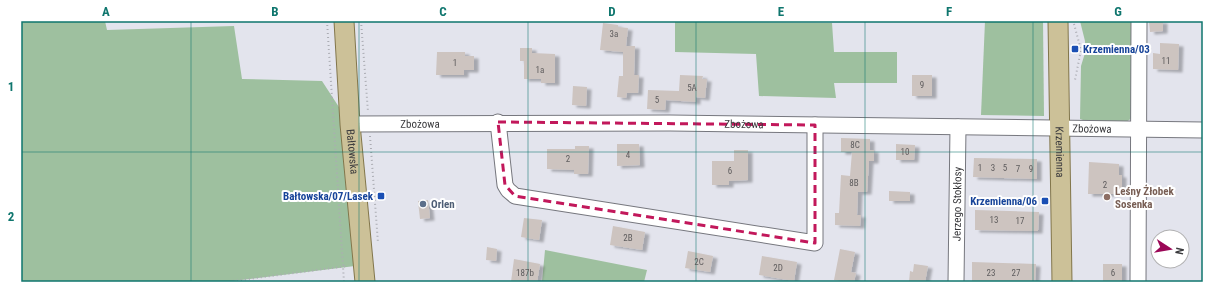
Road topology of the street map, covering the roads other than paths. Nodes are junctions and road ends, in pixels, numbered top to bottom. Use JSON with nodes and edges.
{"nodes":[{"id":1,"x":344,"y":21,"type":"edge"},
{"id":2,"x":1058,"y":21,"type":"edge"},
{"id":3,"x":1139,"y":21,"type":"edge"},
{"id":4,"x":498,"y":122,"type":"junction"},
{"id":5,"x":360,"y":123,"type":"junction"},
{"id":6,"x":815,"y":125,"type":"junction"},
{"id":7,"x":958,"y":127,"type":"junction"},
{"id":8,"x":1060,"y":128,"type":"junction"},
{"id":9,"x":1138,"y":130,"type":"junction"},
{"id":10,"x":1203,"y":130,"type":"edge"},
{"id":11,"x":364,"y":273,"type":"edge"},
{"id":12,"x":956,"y":282,"type":"edge"},
{"id":13,"x":1062,"y":282,"type":"edge"},
{"id":14,"x":1138,"y":282,"type":"edge"}],
"edges":[{"from":1,"to":5,"type":"main road","name":"Bałtowska"},
{"from":2,"to":8,"type":"main road","name":"Krzemienna"},
{"from":3,"to":9,"type":"street"},
{"from":4,"to":5,"type":"street","name":"Zbożowa"},
{"from":4,"to":6,"type":"street","name":"Zbożowa"},
{"from":4,"to":6,"type":"street"},
{"from":5,"to":11,"type":"main road","name":"Bałtowska"},
{"from":6,"to":7,"type":"street","name":"Zbożowa"},
{"from":7,"to":8,"type":"street","name":"Zbożowa"},
{"from":7,"to":12,"type":"street","name":"Jerzego Stokłosy"},
{"from":8,"to":9,"type":"street","name":"Zbożowa"},
{"from":8,"to":13,"type":"main road","name":"Krzemienna"},
{"from":9,"to":10,"type":"street","name":"Zbożowa"},
{"from":9,"to":14,"type":"street"}]}
